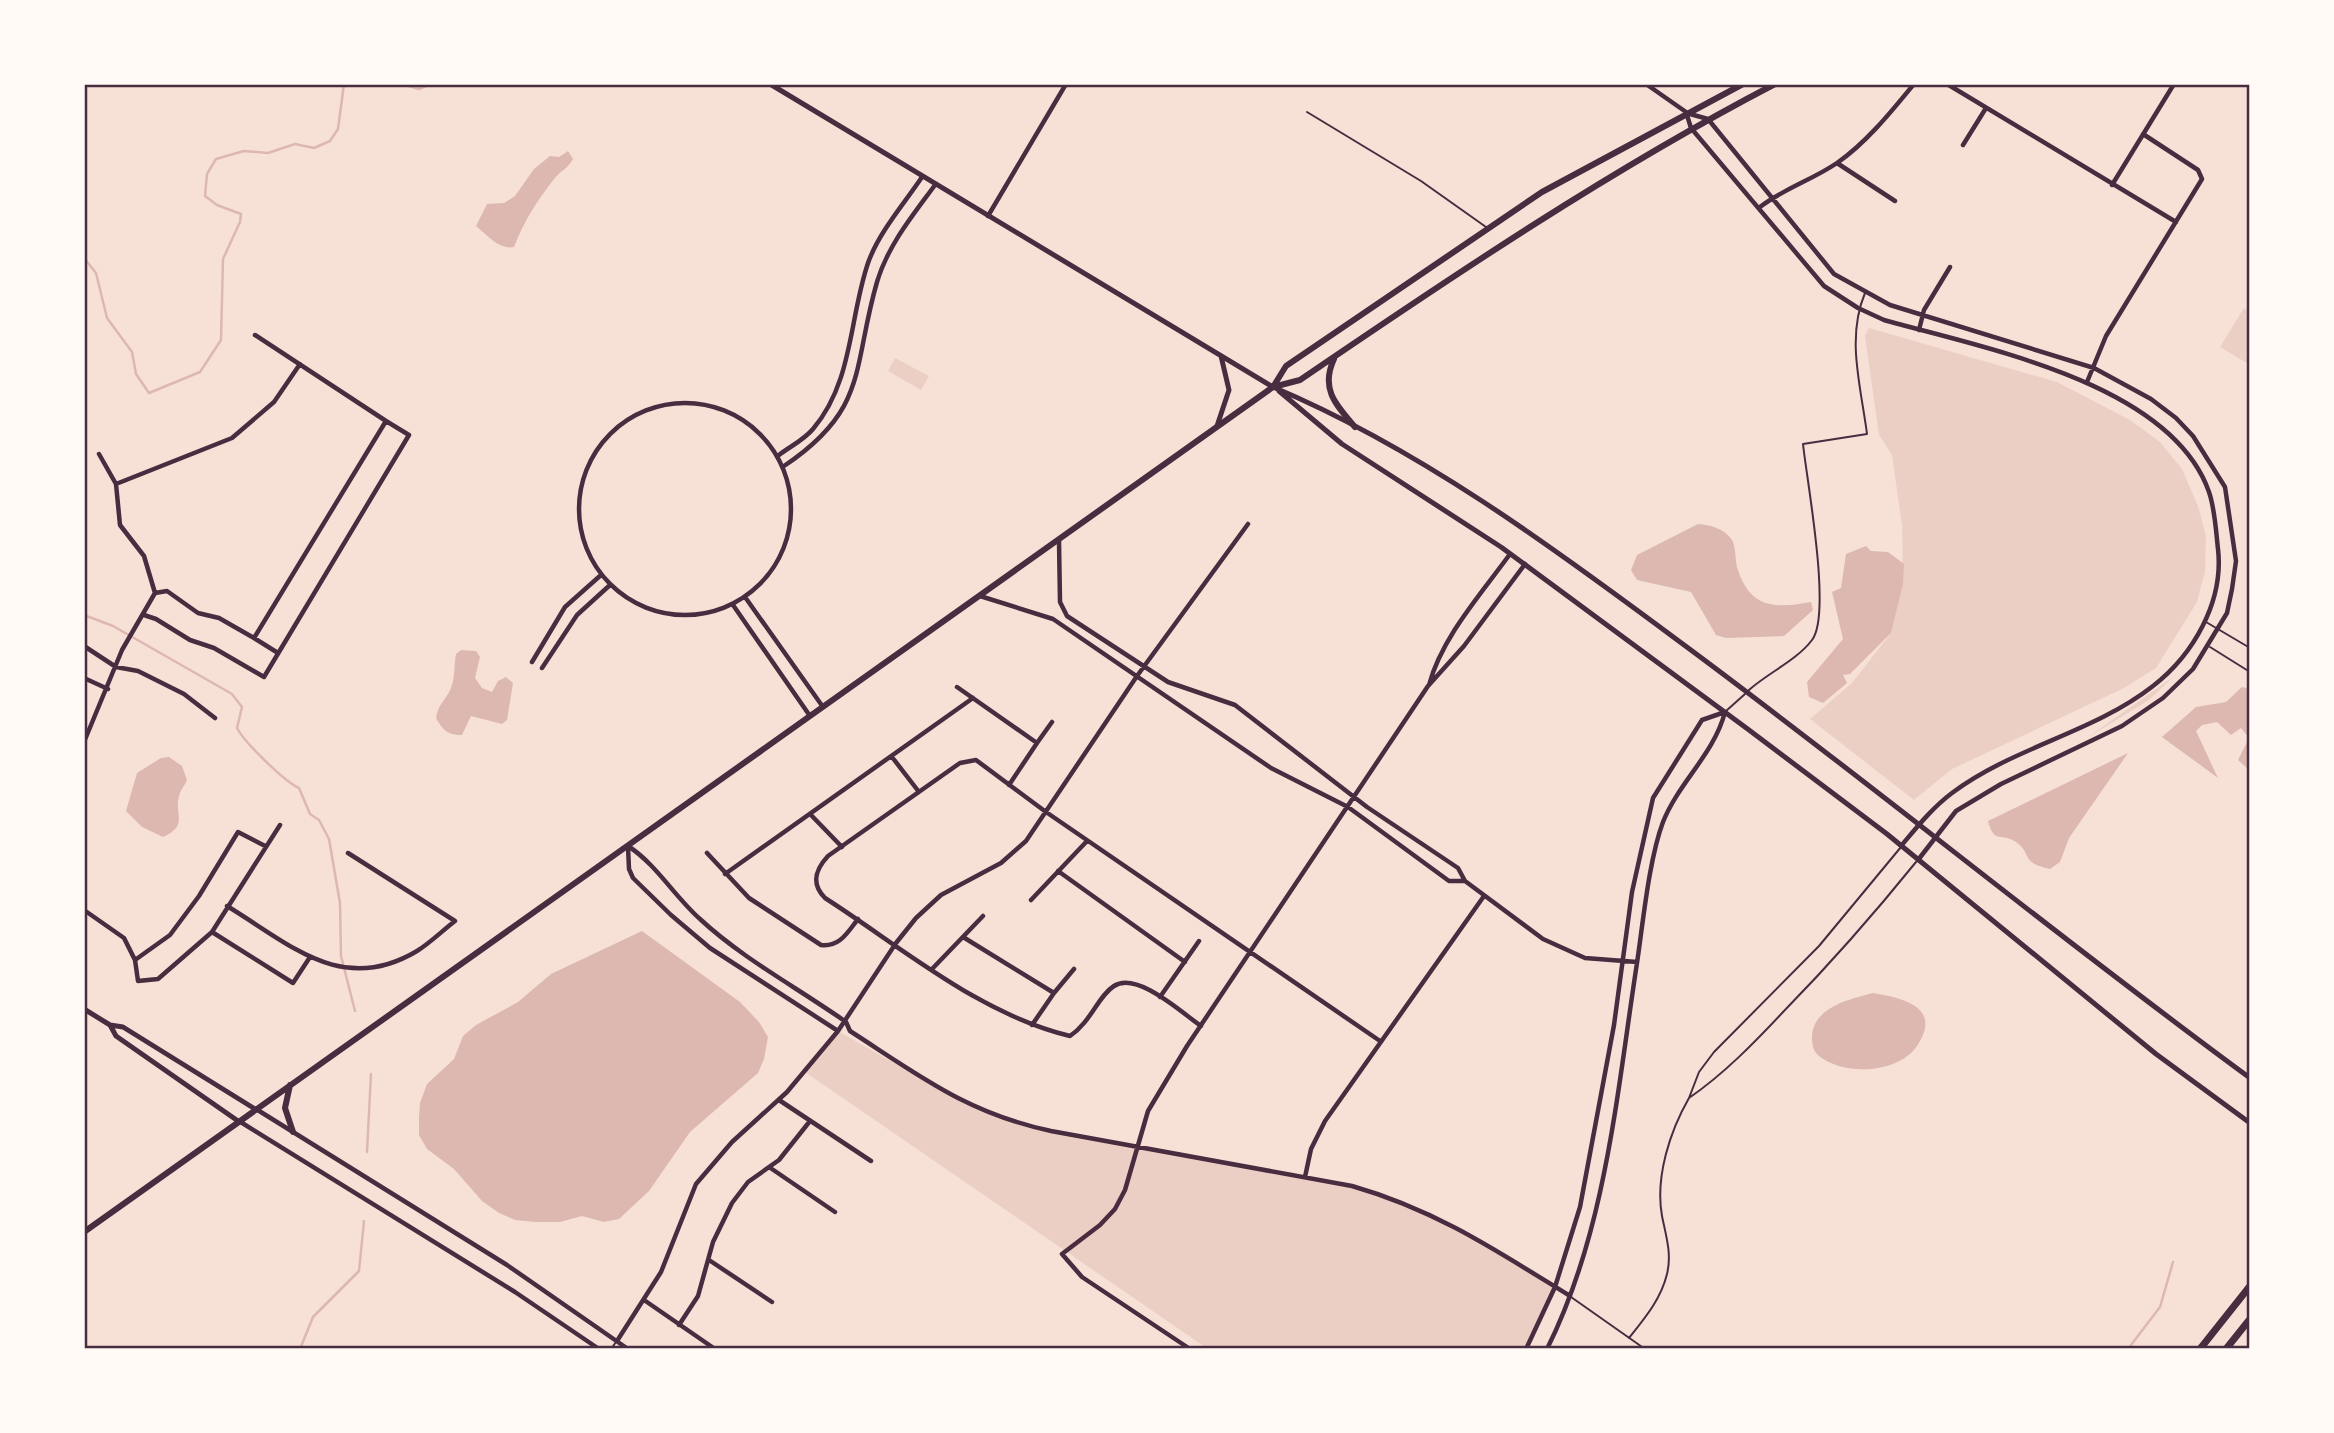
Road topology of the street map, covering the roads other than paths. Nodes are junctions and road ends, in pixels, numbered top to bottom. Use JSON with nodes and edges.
{"nodes":[{"id":1,"x":770,"y":84,"type":"edge"},
{"id":2,"x":1066,"y":84,"type":"edge"},
{"id":3,"x":1646,"y":84,"type":"edge"},
{"id":4,"x":1743,"y":84,"type":"edge"},
{"id":5,"x":1775,"y":84,"type":"edge"},
{"id":6,"x":1913,"y":84,"type":"edge"},
{"id":7,"x":1947,"y":84,"type":"edge"},
{"id":8,"x":2174,"y":84,"type":"edge"},
{"id":9,"x":1986,"y":108,"type":"junction"},
{"id":10,"x":1307,"y":112,"type":"dead end"},
{"id":11,"x":1686,"y":112,"type":"junction"},
{"id":12,"x":1708,"y":119,"type":"junction"},
{"id":13,"x":1690,"y":128,"type":"junction"},
{"id":14,"x":2143,"y":134,"type":"junction"},
{"id":15,"x":1963,"y":145,"type":"dead end"},
{"id":16,"x":1837,"y":163,"type":"junction"},
{"id":17,"x":922,"y":177,"type":"junction"},
{"id":18,"x":935,"y":185,"type":"junction"},
{"id":19,"x":2112,"y":186,"type":"junction"},
{"id":20,"x":1773,"y":197,"type":"junction"},
{"id":21,"x":1895,"y":201,"type":"dead end"},
{"id":22,"x":1760,"y":207,"type":"junction"},
{"id":23,"x":988,"y":216,"type":"junction"},
{"id":24,"x":2176,"y":222,"type":"junction"},
{"id":25,"x":1490,"y":230,"type":"junction"},
{"id":26,"x":1950,"y":267,"type":"dead end"},
{"id":27,"x":1865,"y":293,"type":"junction"},
{"id":28,"x":1858,"y":308,"type":"junction"},
{"id":29,"x":1923,"y":314,"type":"junction"},
{"id":30,"x":1919,"y":330,"type":"junction"},
{"id":31,"x":255,"y":335,"type":"dead end"},
{"id":32,"x":1221,"y":356,"type":"junction"},
{"id":33,"x":1335,"y":356,"type":"junction"},
{"id":34,"x":300,"y":363,"type":"junction"},
{"id":35,"x":2094,"y":368,"type":"junction"},
{"id":36,"x":2087,"y":382,"type":"junction"},
{"id":37,"x":1273,"y":387,"type":"junction"},
{"id":38,"x":386,"y":421,"type":"junction"},
{"id":39,"x":1355,"y":427,"type":"junction"},
{"id":40,"x":1216,"y":428,"type":"junction"},
{"id":41,"x":99,"y":454,"type":"dead end"},
{"id":42,"x":779,"y":456,"type":"junction"},
{"id":43,"x":784,"y":466,"type":"junction"},
{"id":44,"x":116,"y":484,"type":"junction"},
{"id":45,"x":1248,"y":524,"type":"dead end"},
{"id":46,"x":1059,"y":541,"type":"junction"},
{"id":47,"x":1510,"y":554,"type":"junction"},
{"id":48,"x":1525,"y":564,"type":"junction"},
{"id":49,"x":601,"y":575,"type":"junction"},
{"id":50,"x":610,"y":585,"type":"junction"},
{"id":51,"x":155,"y":593,"type":"junction"},
{"id":52,"x":980,"y":596,"type":"junction"},
{"id":53,"x":745,"y":597,"type":"junction"},
{"id":54,"x":733,"y":605,"type":"junction"},
{"id":55,"x":144,"y":615,"type":"junction"},
{"id":56,"x":2205,"y":621,"type":"junction"},
{"id":57,"x":2218,"y":629,"type":"junction"},
{"id":58,"x":254,"y":638,"type":"junction"},
{"id":59,"x":84,"y":646,"type":"edge"},
{"id":60,"x":2209,"y":646,"type":"junction"},
{"id":61,"x":2250,"y":648,"type":"edge"},
{"id":62,"x":278,"y":653,"type":"junction"},
{"id":63,"x":532,"y":662,"type":"dead end"},
{"id":64,"x":116,"y":667,"type":"junction"},
{"id":65,"x":1144,"y":667,"type":"junction"},
{"id":66,"x":542,"y":668,"type":"dead end"},
{"id":67,"x":2250,"y":672,"type":"edge"},
{"id":68,"x":1137,"y":676,"type":"junction"},
{"id":69,"x":84,"y":678,"type":"edge"},
{"id":70,"x":1429,"y":686,"type":"junction"},
{"id":71,"x":957,"y":687,"type":"dead end"},
{"id":72,"x":107,"y":689,"type":"junction"},
{"id":73,"x":1747,"y":691,"type":"junction"},
{"id":74,"x":974,"y":698,"type":"junction"},
{"id":75,"x":823,"y":707,"type":"junction"},
{"id":76,"x":1725,"y":712,"type":"junction"},
{"id":77,"x":810,"y":716,"type":"junction"},
{"id":78,"x":215,"y":718,"type":"dead end"},
{"id":79,"x":1052,"y":722,"type":"dead end"},
{"id":80,"x":84,"y":742,"type":"edge"},
{"id":81,"x":1037,"y":743,"type":"junction"},
{"id":82,"x":892,"y":757,"type":"junction"},
{"id":83,"x":1009,"y":785,"type":"junction"},
{"id":84,"x":919,"y":792,"type":"junction"},
{"id":85,"x":1355,"y":797,"type":"junction"},
{"id":86,"x":1348,"y":807,"type":"junction"},
{"id":87,"x":1046,"y":812,"type":"junction"},
{"id":88,"x":811,"y":815,"type":"junction"},
{"id":89,"x":1919,"y":824,"type":"junction"},
{"id":90,"x":280,"y":825,"type":"dead end"},
{"id":91,"x":1935,"y":836,"type":"junction"},
{"id":92,"x":1087,"y":841,"type":"junction"},
{"id":93,"x":265,"y":846,"type":"junction"},
{"id":94,"x":628,"y":846,"type":"junction"},
{"id":95,"x":1901,"y":846,"type":"junction"},
{"id":96,"x":842,"y":847,"type":"junction"},
{"id":97,"x":348,"y":853,"type":"dead end"},
{"id":98,"x":706,"y":853,"type":"dead end"},
{"id":99,"x":1918,"y":860,"type":"junction"},
{"id":100,"x":1058,"y":871,"type":"junction"},
{"id":101,"x":725,"y":874,"type":"junction"},
{"id":102,"x":1465,"y":881,"type":"junction"},
{"id":103,"x":1484,"y":896,"type":"junction"},
{"id":104,"x":1031,"y":900,"type":"dead end"},
{"id":105,"x":227,"y":906,"type":"junction"},
{"id":106,"x":84,"y":910,"type":"edge"},
{"id":107,"x":983,"y":916,"type":"dead end"},
{"id":108,"x":858,"y":919,"type":"junction"},
{"id":109,"x":212,"y":932,"type":"junction"},
{"id":110,"x":963,"y":937,"type":"junction"},
{"id":111,"x":1199,"y":942,"type":"dead end"},
{"id":112,"x":896,"y":943,"type":"junction"},
{"id":113,"x":1252,"y":951,"type":"junction"},
{"id":114,"x":310,"y":957,"type":"junction"},
{"id":115,"x":135,"y":960,"type":"junction"},
{"id":116,"x":1185,"y":961,"type":"junction"},
{"id":117,"x":1623,"y":961,"type":"junction"},
{"id":118,"x":1637,"y":962,"type":"junction"},
{"id":119,"x":933,"y":968,"type":"junction"},
{"id":120,"x":1074,"y":969,"type":"dead end"},
{"id":121,"x":1055,"y":993,"type":"junction"},
{"id":122,"x":1160,"y":997,"type":"junction"},
{"id":123,"x":84,"y":1009,"type":"edge"},
{"id":124,"x":845,"y":1021,"type":"junction"},
{"id":125,"x":110,"y":1025,"type":"junction"},
{"id":126,"x":1032,"y":1025,"type":"junction"},
{"id":127,"x":1201,"y":1026,"type":"junction"},
{"id":128,"x":838,"y":1031,"type":"junction"},
{"id":129,"x":850,"y":1031,"type":"junction"},
{"id":130,"x":1380,"y":1041,"type":"junction"},
{"id":131,"x":2250,"y":1079,"type":"edge"},
{"id":132,"x":290,"y":1085,"type":"junction"},
{"id":133,"x":1689,"y":1098,"type":"junction"},
{"id":134,"x":779,"y":1100,"type":"junction"},
{"id":135,"x":255,"y":1109,"type":"junction"},
{"id":136,"x":238,"y":1121,"type":"junction"},
{"id":137,"x":810,"y":1121,"type":"junction"},
{"id":138,"x":2250,"y":1123,"type":"edge"},
{"id":139,"x":293,"y":1132,"type":"junction"},
{"id":140,"x":1137,"y":1148,"type":"junction"},
{"id":141,"x":871,"y":1161,"type":"dead end"},
{"id":142,"x":769,"y":1167,"type":"junction"},
{"id":143,"x":1305,"y":1177,"type":"junction"},
{"id":144,"x":835,"y":1212,"type":"dead end"},
{"id":145,"x":84,"y":1232,"type":"edge"},
{"id":146,"x":709,"y":1260,"type":"junction"},
{"id":147,"x":2250,"y":1286,"type":"edge"},
{"id":148,"x":1555,"y":1287,"type":"junction"},
{"id":149,"x":1570,"y":1296,"type":"junction"},
{"id":150,"x":644,"y":1300,"type":"junction"},
{"id":151,"x":772,"y":1302,"type":"dead end"},
{"id":152,"x":2250,"y":1319,"type":"edge"},
{"id":153,"x":679,"y":1325,"type":"junction"},
{"id":154,"x":1629,"y":1338,"type":"junction"},
{"id":155,"x":617,"y":1341,"type":"junction"},
{"id":156,"x":599,"y":1349,"type":"edge"},
{"id":157,"x":611,"y":1349,"type":"edge"},
{"id":158,"x":628,"y":1349,"type":"edge"},
{"id":159,"x":715,"y":1349,"type":"edge"},
{"id":160,"x":1190,"y":1349,"type":"edge"},
{"id":161,"x":1526,"y":1349,"type":"edge"},
{"id":162,"x":1547,"y":1349,"type":"edge"},
{"id":163,"x":1645,"y":1349,"type":"edge"},
{"id":164,"x":2200,"y":1349,"type":"edge"},
{"id":165,"x":2226,"y":1349,"type":"edge"}],
"edges":[{"from":1,"to":17,"type":"main road"},
{"from":2,"to":23,"type":"street"},
{"from":3,"to":11,"type":"street"},
{"from":4,"to":11,"type":"main road"},
{"from":5,"to":12,"type":"main road"},
{"from":6,"to":16,"type":"street"},
{"from":7,"to":9,"type":"street"},
{"from":8,"to":14,"type":"street"},
{"from":9,"to":15,"type":"street"},
{"from":9,"to":19,"type":"street"},
{"from":10,"to":25,"type":"lane"},
{"from":11,"to":12,"type":"street"},
{"from":11,"to":13,"type":"street"},
{"from":11,"to":25,"type":"main road"},
{"from":12,"to":13,"type":"main road"},
{"from":12,"to":20,"type":"street"},
{"from":13,"to":22,"type":"street"},
{"from":13,"to":33,"type":"main road"},
{"from":14,"to":19,"type":"street"},
{"from":14,"to":24,"type":"street"},
{"from":16,"to":20,"type":"street"},
{"from":16,"to":21,"type":"street"},
{"from":17,"to":18,"type":"main road"},
{"from":17,"to":42,"type":"street"},
{"from":18,"to":23,"type":"main road"},
{"from":18,"to":43,"type":"street"},
{"from":19,"to":24,"type":"street"},
{"from":20,"to":22,"type":"street"},
{"from":20,"to":27,"type":"street"},
{"from":22,"to":28,"type":"street"},
{"from":23,"to":32,"type":"main road"},
{"from":24,"to":35,"type":"street"},
{"from":25,"to":37,"type":"main road"},
{"from":26,"to":29,"type":"street"},
{"from":27,"to":28,"type":"lane"},
{"from":27,"to":29,"type":"street"},
{"from":28,"to":30,"type":"street"},
{"from":28,"to":73,"type":"lane"},
{"from":29,"to":30,"type":"street"},
{"from":29,"to":35,"type":"street"},
{"from":30,"to":36,"type":"street"},
{"from":31,"to":34,"type":"street"},
{"from":32,"to":37,"type":"main road"},
{"from":32,"to":40,"type":"main road"},
{"from":33,"to":37,"type":"main road"},
{"from":33,"to":39,"type":"main road"},
{"from":34,"to":38,"type":"street"},
{"from":34,"to":44,"type":"street"},
{"from":35,"to":36,"type":"street"},
{"from":35,"to":57,"type":"street"},
{"from":36,"to":56,"type":"street"},
{"from":37,"to":39,"type":"main road"},
{"from":37,"to":40,"type":"main road"},
{"from":37,"to":47,"type":"main road"},
{"from":38,"to":58,"type":"street"},
{"from":38,"to":62,"type":"street"},
{"from":39,"to":73,"type":"main road"},
{"from":40,"to":46,"type":"main road"},
{"from":41,"to":44,"type":"street"},
{"from":42,"to":43,"type":"street"},
{"from":42,"to":49,"type":"street"},
{"from":43,"to":53,"type":"street"},
{"from":44,"to":51,"type":"street"},
{"from":45,"to":65,"type":"street"},
{"from":46,"to":52,"type":"main road"},
{"from":46,"to":65,"type":"street"},
{"from":47,"to":48,"type":"main road"},
{"from":47,"to":70,"type":"street"},
{"from":48,"to":70,"type":"street"},
{"from":48,"to":76,"type":"main road"},
{"from":49,"to":50,"type":"street"},
{"from":49,"to":63,"type":"street"},
{"from":50,"to":54,"type":"street"},
{"from":50,"to":66,"type":"street"},
{"from":51,"to":55,"type":"street"},
{"from":51,"to":58,"type":"street"},
{"from":52,"to":68,"type":"street"},
{"from":52,"to":75,"type":"main road"},
{"from":53,"to":54,"type":"street"},
{"from":53,"to":75,"type":"street"},
{"from":54,"to":77,"type":"street"},
{"from":55,"to":62,"type":"street"},
{"from":55,"to":64,"type":"street"},
{"from":56,"to":57,"type":"lane"},
{"from":56,"to":89,"type":"street"},
{"from":57,"to":60,"type":"street"},
{"from":57,"to":61,"type":"lane"},
{"from":58,"to":62,"type":"street"},
{"from":59,"to":64,"type":"street"},
{"from":60,"to":67,"type":"lane"},
{"from":60,"to":91,"type":"street"},
{"from":64,"to":72,"type":"street"},
{"from":64,"to":78,"type":"street"},
{"from":65,"to":68,"type":"street"},
{"from":65,"to":85,"type":"street"},
{"from":68,"to":86,"type":"street"},
{"from":68,"to":87,"type":"street"},
{"from":69,"to":72,"type":"street"},
{"from":70,"to":85,"type":"street"},
{"from":71,"to":74,"type":"street"},
{"from":72,"to":80,"type":"street"},
{"from":73,"to":76,"type":"lane"},
{"from":73,"to":89,"type":"main road"},
{"from":74,"to":81,"type":"street"},
{"from":74,"to":82,"type":"street"},
{"from":75,"to":77,"type":"main road"},
{"from":76,"to":95,"type":"main road"},
{"from":76,"to":117,"type":"street"},
{"from":76,"to":118,"type":"street"},
{"from":77,"to":94,"type":"main road"},
{"from":79,"to":81,"type":"street"},
{"from":81,"to":83,"type":"street"},
{"from":82,"to":84,"type":"street"},
{"from":82,"to":88,"type":"street"},
{"from":83,"to":84,"type":"street"},
{"from":83,"to":87,"type":"street"},
{"from":84,"to":96,"type":"street"},
{"from":85,"to":86,"type":"street"},
{"from":85,"to":102,"type":"street"},
{"from":86,"to":102,"type":"street"},
{"from":86,"to":113,"type":"street"},
{"from":87,"to":92,"type":"street"},
{"from":87,"to":112,"type":"street"},
{"from":88,"to":96,"type":"street"},
{"from":88,"to":101,"type":"street"},
{"from":89,"to":91,"type":"main road"},
{"from":89,"to":95,"type":"street"},
{"from":90,"to":93,"type":"street"},
{"from":91,"to":99,"type":"street"},
{"from":91,"to":131,"type":"main road"},
{"from":92,"to":100,"type":"street"},
{"from":92,"to":113,"type":"street"},
{"from":93,"to":105,"type":"street"},
{"from":93,"to":115,"type":"street"},
{"from":94,"to":124,"type":"street"},
{"from":94,"to":128,"type":"street"},
{"from":94,"to":132,"type":"main road"},
{"from":95,"to":99,"type":"main road"},
{"from":95,"to":133,"type":"lane"},
{"from":96,"to":108,"type":"street"},
{"from":97,"to":114,"type":"street"},
{"from":98,"to":101,"type":"street"},
{"from":99,"to":133,"type":"lane"},
{"from":99,"to":138,"type":"main road"},
{"from":100,"to":104,"type":"street"},
{"from":100,"to":116,"type":"street"},
{"from":101,"to":108,"type":"street"},
{"from":102,"to":103,"type":"street"},
{"from":103,"to":117,"type":"street"},
{"from":103,"to":130,"type":"street"},
{"from":105,"to":109,"type":"street"},
{"from":105,"to":114,"type":"street"},
{"from":106,"to":115,"type":"street"},
{"from":107,"to":110,"type":"street"},
{"from":108,"to":112,"type":"street"},
{"from":109,"to":114,"type":"street"},
{"from":109,"to":115,"type":"street"},
{"from":110,"to":119,"type":"street"},
{"from":110,"to":121,"type":"street"},
{"from":111,"to":116,"type":"street"},
{"from":112,"to":119,"type":"street"},
{"from":112,"to":124,"type":"street"},
{"from":113,"to":127,"type":"street"},
{"from":113,"to":130,"type":"street"},
{"from":116,"to":122,"type":"street"},
{"from":117,"to":118,"type":"street"},
{"from":117,"to":148,"type":"street"},
{"from":118,"to":149,"type":"street"},
{"from":119,"to":126,"type":"street"},
{"from":120,"to":121,"type":"street"},
{"from":121,"to":126,"type":"street"},
{"from":122,"to":126,"type":"street"},
{"from":122,"to":127,"type":"street"},
{"from":123,"to":125,"type":"main road"},
{"from":124,"to":128,"type":"street"},
{"from":124,"to":129,"type":"street"},
{"from":125,"to":135,"type":"main road"},
{"from":125,"to":136,"type":"main road"},
{"from":127,"to":140,"type":"street"},
{"from":128,"to":129,"type":"street"},
{"from":128,"to":134,"type":"street"},
{"from":129,"to":140,"type":"street"},
{"from":130,"to":143,"type":"street"},
{"from":132,"to":135,"type":"main road"},
{"from":132,"to":139,"type":"main road"},
{"from":133,"to":154,"type":"lane"},
{"from":134,"to":137,"type":"street"},
{"from":134,"to":150,"type":"street"},
{"from":135,"to":136,"type":"main road"},
{"from":135,"to":139,"type":"street"},
{"from":136,"to":145,"type":"main road"},
{"from":136,"to":156,"type":"street"},
{"from":137,"to":141,"type":"street"},
{"from":137,"to":142,"type":"street"},
{"from":139,"to":155,"type":"street"},
{"from":140,"to":143,"type":"street"},
{"from":140,"to":160,"type":"street"},
{"from":142,"to":144,"type":"street"},
{"from":142,"to":146,"type":"street"},
{"from":143,"to":148,"type":"street"},
{"from":146,"to":151,"type":"street"},
{"from":146,"to":153,"type":"street"},
{"from":147,"to":164,"type":"highway"},
{"from":148,"to":149,"type":"street"},
{"from":148,"to":161,"type":"street"},
{"from":149,"to":154,"type":"lane"},
{"from":149,"to":162,"type":"street"},
{"from":150,"to":153,"type":"street"},
{"from":150,"to":155,"type":"street"},
{"from":152,"to":165,"type":"highway"},
{"from":153,"to":159,"type":"street"},
{"from":154,"to":163,"type":"lane"},
{"from":155,"to":157,"type":"lane"},
{"from":155,"to":158,"type":"street"}]}
